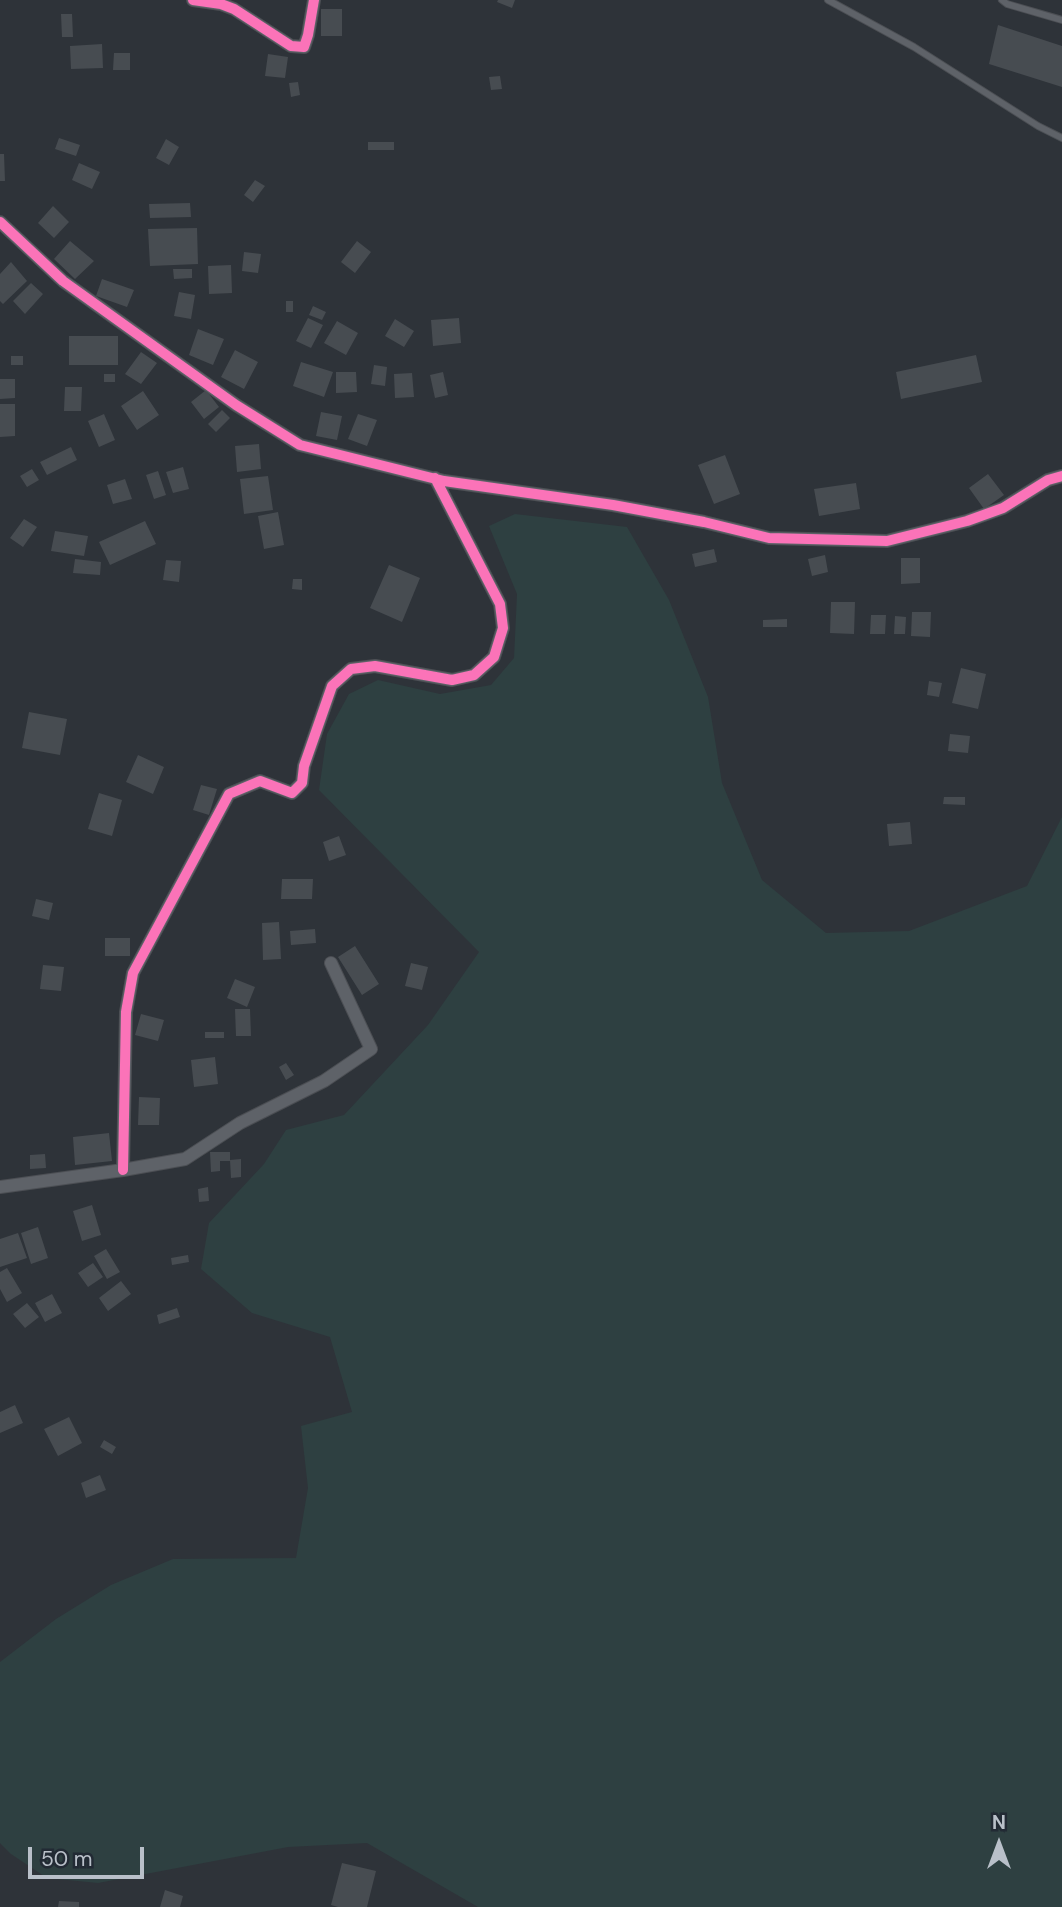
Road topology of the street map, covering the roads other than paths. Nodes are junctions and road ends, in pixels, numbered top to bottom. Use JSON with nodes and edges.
{"nodes":[{"id":1,"x":193,"y":0,"type":"edge"},
{"id":2,"x":314,"y":0,"type":"edge"},
{"id":3,"x":828,"y":0,"type":"edge"},
{"id":4,"x":1002,"y":0,"type":"edge"},
{"id":5,"x":1062,"y":20,"type":"edge"},
{"id":6,"x":1062,"y":138,"type":"edge"},
{"id":7,"x":0,"y":222,"type":"edge"},
{"id":8,"x":1062,"y":476,"type":"edge"},
{"id":9,"x":435,"y":478,"type":"junction"},
{"id":10,"x":331,"y":963,"type":"dead end"},
{"id":11,"x":123,"y":1170,"type":"junction"},
{"id":12,"x":0,"y":1187,"type":"edge"}],
"edges":[{"from":1,"to":2,"type":"street"},
{"from":3,"to":6,"type":"lane"},
{"from":4,"to":5,"type":"lane"},
{"from":7,"to":9,"type":"street"},
{"from":8,"to":9,"type":"street"},
{"from":9,"to":11,"type":"street"},
{"from":10,"to":11,"type":"street"},
{"from":11,"to":12,"type":"street"}]}
